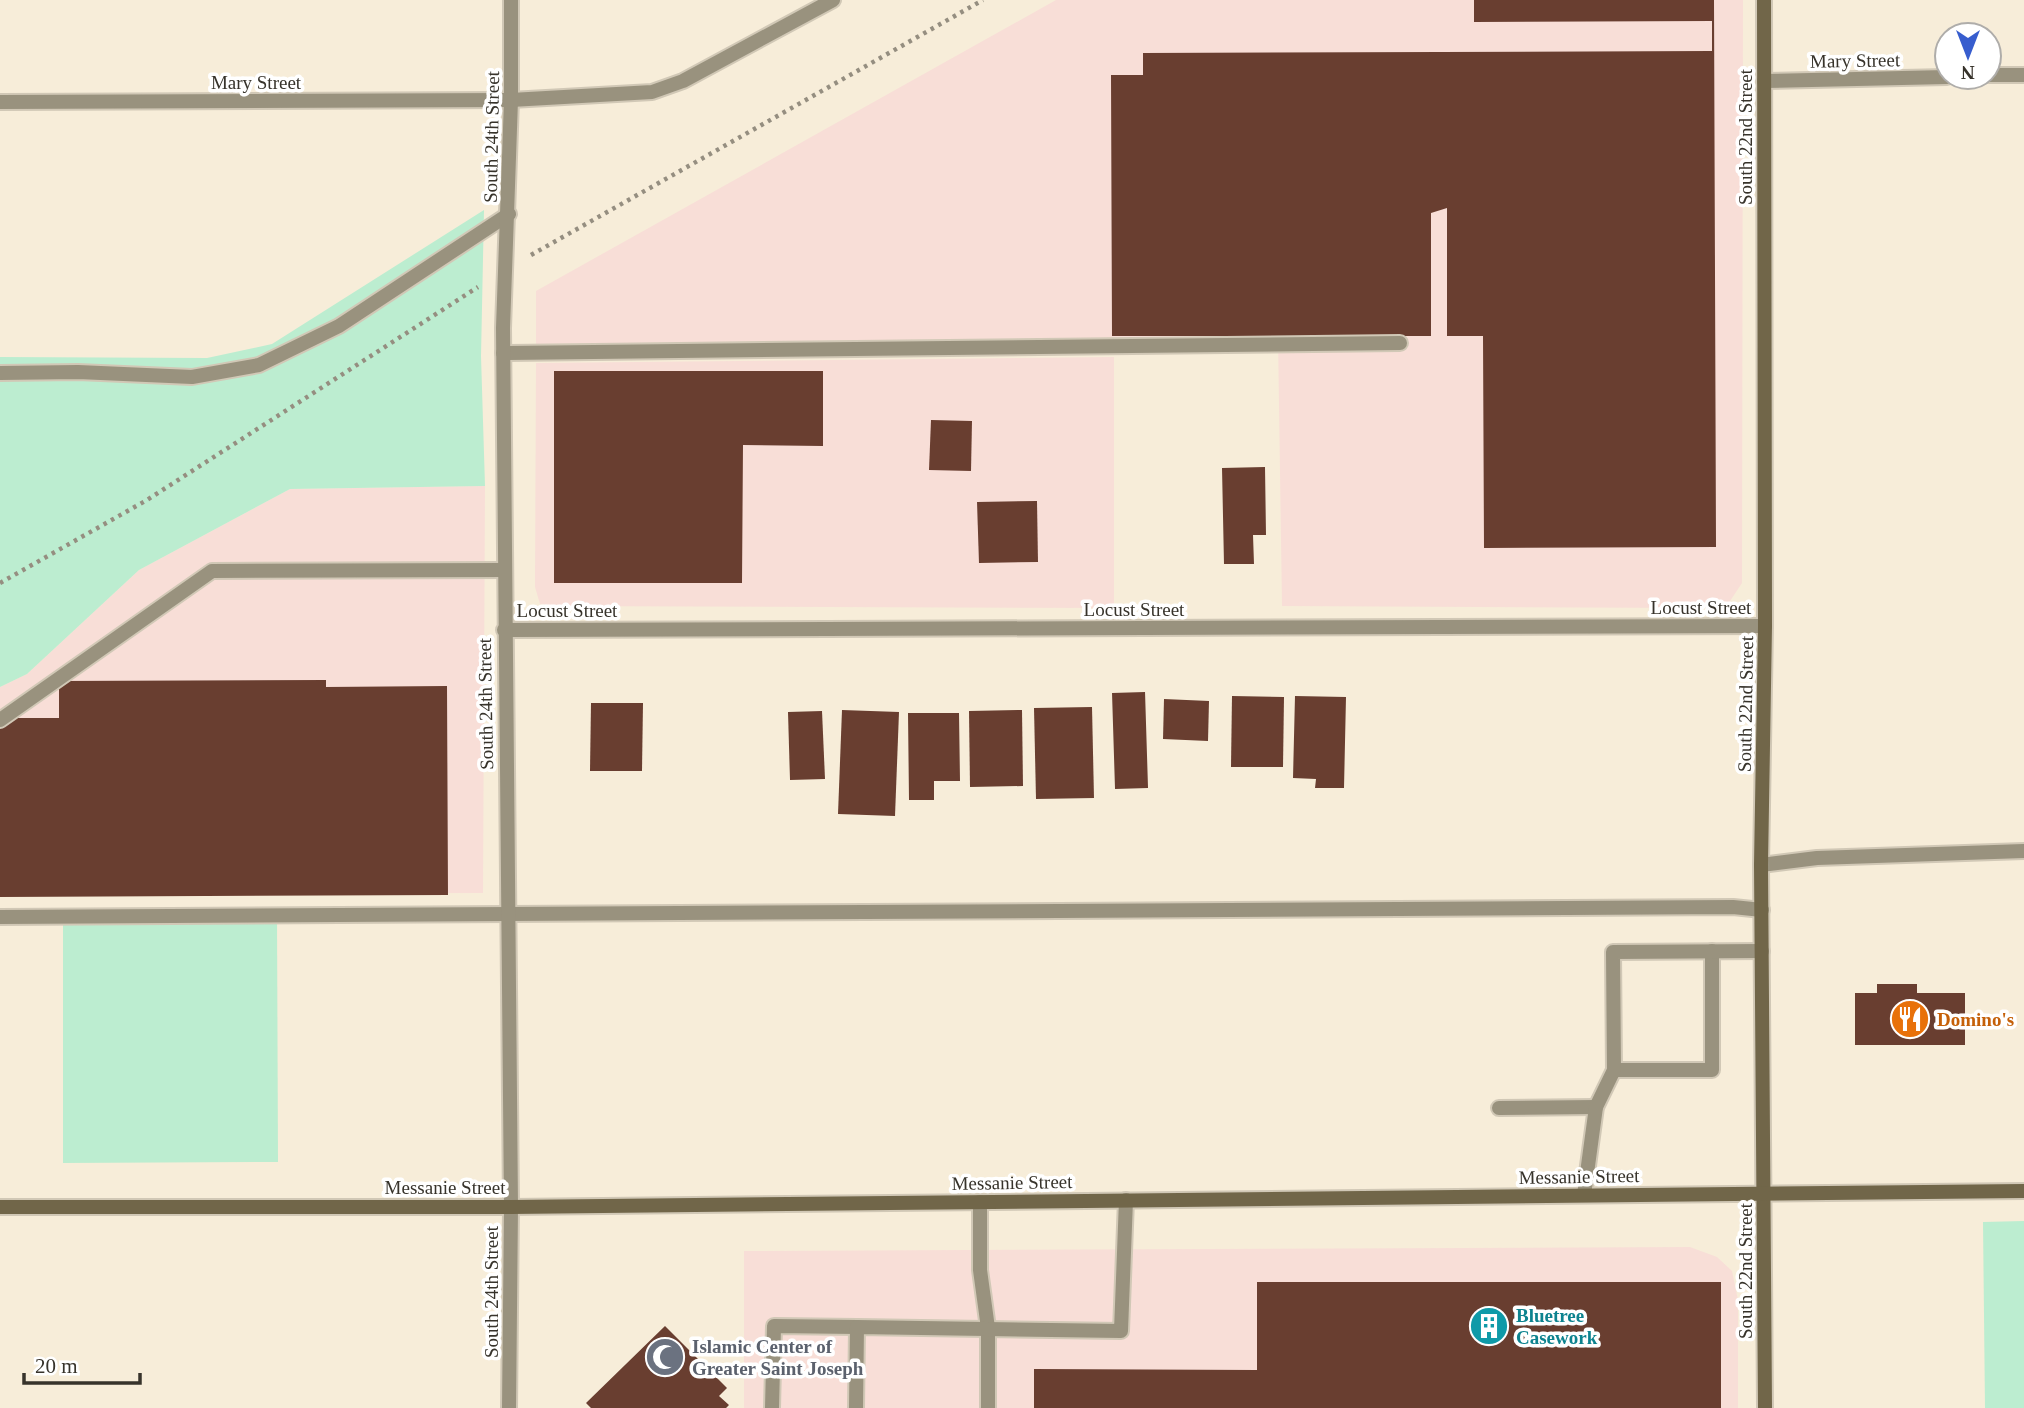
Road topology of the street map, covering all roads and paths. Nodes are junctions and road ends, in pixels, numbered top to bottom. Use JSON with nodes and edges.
{"nodes":[{"id":1,"x":511,"y":0,"type":"edge"},
{"id":2,"x":833,"y":0,"type":"edge"},
{"id":3,"x":983,"y":0,"type":"edge"},
{"id":4,"x":1764,"y":0,"type":"edge"},
{"id":5,"x":2003,"y":75,"type":"edge"},
{"id":6,"x":2024,"y":75,"type":"edge"},
{"id":7,"x":1933,"y":76,"type":"edge"},
{"id":8,"x":1764,"y":81,"type":"junction"},
{"id":9,"x":512,"y":100,"type":"junction"},
{"id":10,"x":0,"y":102,"type":"edge"},
{"id":11,"x":509,"y":214,"type":"junction"},
{"id":12,"x":506,"y":269,"type":"junction"},
{"id":13,"x":1400,"y":343,"type":"dead end"},
{"id":14,"x":503,"y":353,"type":"junction"},
{"id":15,"x":0,"y":373,"type":"edge"},
{"id":16,"x":504,"y":570,"type":"junction"},
{"id":17,"x":0,"y":583,"type":"edge"},
{"id":18,"x":1765,"y":626,"type":"junction"},
{"id":19,"x":504,"y":630,"type":"junction"},
{"id":20,"x":0,"y":720,"type":"edge"},
{"id":21,"x":2024,"y":851,"type":"edge"},
{"id":22,"x":1761,"y":865,"type":"junction"},
{"id":23,"x":1762,"y":910,"type":"junction"},
{"id":24,"x":507,"y":913,"type":"junction"},
{"id":25,"x":0,"y":917,"type":"edge"},
{"id":26,"x":1712,"y":951,"type":"junction"},
{"id":27,"x":1762,"y":951,"type":"junction"},
{"id":28,"x":1614,"y":1070,"type":"junction"},
{"id":29,"x":1596,"y":1107,"type":"junction"},
{"id":30,"x":1500,"y":1108,"type":"dead end"},
{"id":31,"x":2024,"y":1191,"type":"edge"},
{"id":32,"x":1765,"y":1193,"type":"junction"},
{"id":33,"x":1584,"y":1195,"type":"junction"},
{"id":34,"x":1126,"y":1200,"type":"junction"},
{"id":35,"x":980,"y":1202,"type":"junction"},
{"id":36,"x":0,"y":1207,"type":"edge"},
{"id":37,"x":510,"y":1207,"type":"junction"},
{"id":38,"x":857,"y":1327,"type":"junction"},
{"id":39,"x":988,"y":1328,"type":"junction"},
{"id":40,"x":509,"y":1408,"type":"edge"},
{"id":41,"x":772,"y":1408,"type":"edge"},
{"id":42,"x":856,"y":1408,"type":"edge"},
{"id":43,"x":988,"y":1408,"type":"edge"},
{"id":44,"x":1765,"y":1408,"type":"edge"}],
"edges":[{"from":1,"to":9,"type":"street","name":"South 24th Street"},
{"from":2,"to":9,"type":"street","name":"Mary Street"},
{"from":3,"to":12,"type":"path"},
{"from":4,"to":8,"type":"street","name":"South 22nd Street"},
{"from":5,"to":6,"type":"street"},
{"from":7,"to":8,"type":"street","name":"Mary Street"},
{"from":8,"to":18,"type":"street","name":"South 22nd Street"},
{"from":9,"to":10,"type":"street","name":"Mary Street"},
{"from":9,"to":11,"type":"street","name":"South 24th Street"},
{"from":11,"to":12,"type":"street","name":"South 24th Street"},
{"from":11,"to":15,"type":"street"},
{"from":12,"to":14,"type":"street","name":"South 24th Street"},
{"from":12,"to":17,"type":"path"},
{"from":13,"to":14,"type":"street"},
{"from":14,"to":16,"type":"street","name":"South 24th Street"},
{"from":16,"to":19,"type":"street","name":"South 24th Street"},
{"from":16,"to":20,"type":"street"},
{"from":18,"to":19,"type":"street","name":"Locust Street"},
{"from":18,"to":22,"type":"street","name":"South 22nd Street"},
{"from":19,"to":24,"type":"street","name":"South 24th Street"},
{"from":21,"to":22,"type":"street"},
{"from":22,"to":23,"type":"street","name":"South 22nd Street"},
{"from":23,"to":24,"type":"street"},
{"from":23,"to":27,"type":"street","name":"South 22nd Street"},
{"from":24,"to":25,"type":"street"},
{"from":24,"to":37,"type":"street","name":"South 24th Street"},
{"from":26,"to":27,"type":"street"},
{"from":26,"to":28,"type":"street"},
{"from":26,"to":28,"type":"street"},
{"from":27,"to":32,"type":"street","name":"South 22nd Street"},
{"from":28,"to":29,"type":"street"},
{"from":29,"to":30,"type":"street"},
{"from":29,"to":33,"type":"street"},
{"from":31,"to":32,"type":"street","name":"Messanie Street"},
{"from":32,"to":33,"type":"street","name":"Messanie Street"},
{"from":32,"to":44,"type":"street","name":"South 22nd Street"},
{"from":33,"to":34,"type":"street","name":"Messanie Street"},
{"from":34,"to":35,"type":"street","name":"Messanie Street"},
{"from":34,"to":39,"type":"street"},
{"from":35,"to":37,"type":"street","name":"Messanie Street"},
{"from":35,"to":39,"type":"street"},
{"from":36,"to":37,"type":"street","name":"Messanie Street"},
{"from":37,"to":40,"type":"street","name":"South 24th Street"},
{"from":38,"to":39,"type":"street"},
{"from":38,"to":41,"type":"street"},
{"from":38,"to":42,"type":"street"},
{"from":39,"to":43,"type":"street"}]}
